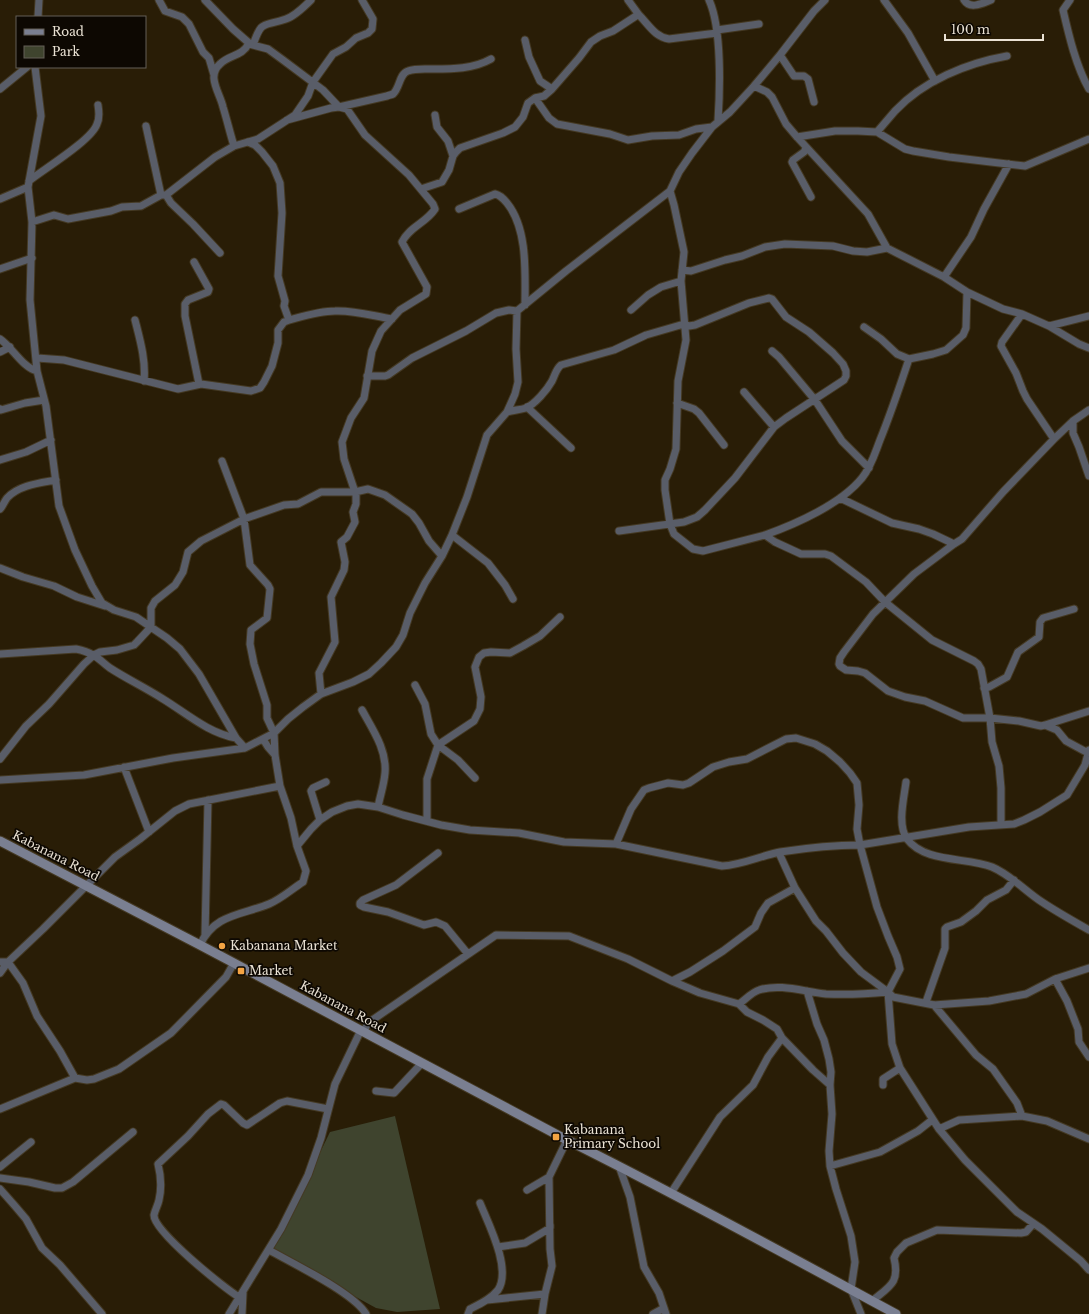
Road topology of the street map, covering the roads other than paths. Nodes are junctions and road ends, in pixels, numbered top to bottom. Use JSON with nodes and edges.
{"nodes":[{"id":1,"x":39,"y":0,"type":"edge"},
{"id":2,"x":159,"y":0,"type":"edge"},
{"id":3,"x":206,"y":0,"type":"edge"},
{"id":4,"x":311,"y":0,"type":"edge"},
{"id":5,"x":362,"y":0,"type":"edge"},
{"id":6,"x":628,"y":0,"type":"edge"},
{"id":7,"x":709,"y":0,"type":"edge"},
{"id":8,"x":826,"y":0,"type":"edge"},
{"id":9,"x":884,"y":0,"type":"edge"},
{"id":10,"x":964,"y":0,"type":"edge"},
{"id":11,"x":991,"y":0,"type":"edge"},
{"id":12,"x":1070,"y":0,"type":"edge"},
{"id":13,"x":639,"y":15,"type":"junction"},
{"id":14,"x":38,"y":16,"type":"edge"},
{"id":15,"x":759,"y":24,"type":"dead end"},
{"id":16,"x":717,"y":32,"type":"junction"},
{"id":17,"x":525,"y":40,"type":"dead end"},
{"id":18,"x":251,"y":44,"type":"junction"},
{"id":19,"x":780,"y":55,"type":"junction"},
{"id":20,"x":1007,"y":56,"type":"dead end"},
{"id":21,"x":491,"y":59,"type":"dead end"},
{"id":22,"x":26,"y":68,"type":"edge"},
{"id":23,"x":35,"y":68,"type":"edge"},
{"id":24,"x":214,"y":75,"type":"junction"},
{"id":25,"x":934,"y":81,"type":"junction"},
{"id":26,"x":313,"y":82,"type":"junction"},
{"id":27,"x":754,"y":86,"type":"junction"},
{"id":28,"x":0,"y":88,"type":"edge"},
{"id":29,"x":552,"y":88,"type":"junction"},
{"id":30,"x":1089,"y":89,"type":"edge"},
{"id":31,"x":535,"y":98,"type":"junction"},
{"id":32,"x":814,"y":102,"type":"dead end"},
{"id":33,"x":98,"y":105,"type":"dead end"},
{"id":34,"x":339,"y":107,"type":"junction"},
{"id":35,"x":435,"y":115,"type":"dead end"},
{"id":36,"x":287,"y":120,"type":"junction"},
{"id":37,"x":718,"y":121,"type":"junction"},
{"id":38,"x":146,"y":126,"type":"dead end"},
{"id":39,"x":712,"y":127,"type":"junction"},
{"id":40,"x":877,"y":132,"type":"junction"},
{"id":41,"x":797,"y":138,"type":"junction"},
{"id":42,"x":1089,"y":140,"type":"edge"},
{"id":43,"x":248,"y":142,"type":"junction"},
{"id":44,"x":234,"y":146,"type":"junction"},
{"id":45,"x":806,"y":148,"type":"junction"},
{"id":46,"x":453,"y":156,"type":"junction"},
{"id":47,"x":1009,"y":164,"type":"junction"},
{"id":48,"x":28,"y":184,"type":"junction"},
{"id":49,"x":421,"y":189,"type":"junction"},
{"id":50,"x":670,"y":191,"type":"junction"},
{"id":51,"x":163,"y":195,"type":"junction"},
{"id":52,"x":811,"y":197,"type":"dead end"},
{"id":53,"x":0,"y":199,"type":"edge"},
{"id":54,"x":459,"y":209,"type":"dead end"},
{"id":55,"x":32,"y":222,"type":"junction"},
{"id":56,"x":887,"y":248,"type":"junction"},
{"id":57,"x":220,"y":252,"type":"dead end"},
{"id":58,"x":32,"y":258,"type":"junction"},
{"id":59,"x":194,"y":262,"type":"dead end"},
{"id":60,"x":0,"y":269,"type":"edge"},
{"id":61,"x":682,"y":270,"type":"junction"},
{"id":62,"x":944,"y":277,"type":"junction"},
{"id":63,"x":681,"y":280,"type":"junction"},
{"id":64,"x":966,"y":292,"type":"junction"},
{"id":65,"x":525,"y":305,"type":"junction"},
{"id":66,"x":630,"y":310,"type":"dead end"},
{"id":67,"x":517,"y":311,"type":"junction"},
{"id":68,"x":1022,"y":314,"type":"junction"},
{"id":69,"x":1089,"y":316,"type":"edge"},
{"id":70,"x":392,"y":319,"type":"junction"},
{"id":71,"x":135,"y":320,"type":"dead end"},
{"id":72,"x":289,"y":320,"type":"junction"},
{"id":73,"x":684,"y":324,"type":"junction"},
{"id":74,"x":1049,"y":326,"type":"junction"},
{"id":75,"x":864,"y":327,"type":"dead end"},
{"id":76,"x":0,"y":339,"type":"edge"},
{"id":77,"x":10,"y":346,"type":"junction"},
{"id":78,"x":1089,"y":348,"type":"edge"},
{"id":79,"x":772,"y":351,"type":"dead end"},
{"id":80,"x":0,"y":352,"type":"edge"},
{"id":81,"x":37,"y":358,"type":"junction"},
{"id":82,"x":909,"y":359,"type":"junction"},
{"id":83,"x":37,"y":371,"type":"junction"},
{"id":84,"x":368,"y":376,"type":"junction"},
{"id":85,"x":144,"y":381,"type":"junction"},
{"id":86,"x":199,"y":384,"type":"junction"},
{"id":87,"x":744,"y":392,"type":"dead end"},
{"id":88,"x":44,"y":400,"type":"junction"},
{"id":89,"x":815,"y":400,"type":"junction"},
{"id":90,"x":677,"y":403,"type":"junction"},
{"id":91,"x":527,"y":407,"type":"junction"},
{"id":92,"x":0,"y":409,"type":"edge"},
{"id":93,"x":1089,"y":410,"type":"edge"},
{"id":94,"x":507,"y":412,"type":"junction"},
{"id":95,"x":1073,"y":421,"type":"junction"},
{"id":96,"x":774,"y":427,"type":"junction"},
{"id":97,"x":1054,"y":439,"type":"junction"},
{"id":98,"x":51,"y":440,"type":"junction"},
{"id":99,"x":724,"y":444,"type":"dead end"},
{"id":100,"x":572,"y":448,"type":"dead end"},
{"id":101,"x":0,"y":460,"type":"edge"},
{"id":102,"x":222,"y":461,"type":"dead end"},
{"id":103,"x":869,"y":468,"type":"junction"},
{"id":104,"x":1089,"y":476,"type":"edge"},
{"id":105,"x":56,"y":480,"type":"junction"},
{"id":106,"x":355,"y":492,"type":"junction"},
{"id":107,"x":840,"y":498,"type":"junction"},
{"id":108,"x":0,"y":509,"type":"edge"},
{"id":109,"x":244,"y":519,"type":"junction"},
{"id":110,"x":670,"y":524,"type":"junction"},
{"id":111,"x":619,"y":531,"type":"dead end"},
{"id":112,"x":452,"y":535,"type":"junction"},
{"id":113,"x":766,"y":535,"type":"junction"},
{"id":114,"x":954,"y":544,"type":"junction"},
{"id":115,"x":442,"y":556,"type":"junction"},
{"id":116,"x":0,"y":568,"type":"edge"},
{"id":117,"x":513,"y":598,"type":"dead end"},
{"id":118,"x":885,"y":602,"type":"junction"},
{"id":119,"x":1074,"y":609,"type":"dead end"},
{"id":120,"x":114,"y":610,"type":"junction"},
{"id":121,"x":560,"y":617,"type":"dead end"},
{"id":122,"x":151,"y":627,"type":"junction"},
{"id":123,"x":0,"y":654,"type":"edge"},
{"id":124,"x":94,"y":655,"type":"junction"},
{"id":125,"x":415,"y":685,"type":"dead end"},
{"id":126,"x":984,"y":688,"type":"junction"},
{"id":127,"x":322,"y":694,"type":"junction"},
{"id":128,"x":362,"y":710,"type":"dead end"},
{"id":129,"x":1089,"y":711,"type":"edge"},
{"id":130,"x":990,"y":718,"type":"junction"},
{"id":131,"x":1045,"y":725,"type":"junction"},
{"id":132,"x":274,"y":733,"type":"junction"},
{"id":133,"x":236,"y":738,"type":"junction"},
{"id":134,"x":263,"y":739,"type":"junction"},
{"id":135,"x":438,"y":745,"type":"junction"},
{"id":136,"x":245,"y":748,"type":"junction"},
{"id":137,"x":1088,"y":751,"type":"edge"},
{"id":138,"x":275,"y":755,"type":"junction"},
{"id":139,"x":0,"y":759,"type":"edge"},
{"id":140,"x":124,"y":767,"type":"junction"},
{"id":141,"x":475,"y":778,"type":"dead end"},
{"id":142,"x":0,"y":780,"type":"edge"},
{"id":143,"x":326,"y":782,"type":"dead end"},
{"id":144,"x":906,"y":782,"type":"dead end"},
{"id":145,"x":280,"y":786,"type":"junction"},
{"id":146,"x":208,"y":800,"type":"junction"},
{"id":147,"x":378,"y":807,"type":"junction"},
{"id":148,"x":320,"y":820,"type":"junction"},
{"id":149,"x":427,"y":821,"type":"junction"},
{"id":150,"x":1001,"y":825,"type":"junction"},
{"id":151,"x":149,"y":832,"type":"junction"},
{"id":152,"x":906,"y":838,"type":"junction"},
{"id":153,"x":0,"y":841,"type":"edge"},
{"id":154,"x":616,"y":844,"type":"junction"},
{"id":155,"x":860,"y":845,"type":"junction"},
{"id":156,"x":297,"y":846,"type":"junction"},
{"id":157,"x":438,"y":853,"type":"dead end"},
{"id":158,"x":779,"y":853,"type":"junction"},
{"id":159,"x":1014,"y":880,"type":"junction"},
{"id":160,"x":86,"y":885,"type":"junction"},
{"id":161,"x":795,"y":888,"type":"junction"},
{"id":162,"x":1089,"y":930,"type":"edge"},
{"id":163,"x":204,"y":935,"type":"junction"},
{"id":164,"x":200,"y":944,"type":"junction"},
{"id":165,"x":468,"y":954,"type":"junction"},
{"id":166,"x":0,"y":962,"type":"edge"},
{"id":167,"x":8,"y":962,"type":"junction"},
{"id":168,"x":234,"y":963,"type":"junction"},
{"id":169,"x":1089,"y":968,"type":"edge"},
{"id":170,"x":0,"y":973,"type":"edge"},
{"id":171,"x":1055,"y":979,"type":"junction"},
{"id":172,"x":672,"y":981,"type":"junction"},
{"id":173,"x":807,"y":991,"type":"junction"},
{"id":174,"x":888,"y":992,"type":"junction"},
{"id":175,"x":926,"y":1002,"type":"junction"},
{"id":176,"x":739,"y":1004,"type":"junction"},
{"id":177,"x":934,"y":1005,"type":"junction"},
{"id":178,"x":362,"y":1031,"type":"junction"},
{"id":179,"x":782,"y":1038,"type":"junction"},
{"id":180,"x":1089,"y":1057,"type":"edge"},
{"id":181,"x":422,"y":1063,"type":"junction"},
{"id":182,"x":900,"y":1068,"type":"junction"},
{"id":183,"x":75,"y":1078,"type":"junction"},
{"id":184,"x":830,"y":1085,"type":"junction"},
{"id":185,"x":882,"y":1085,"type":"dead end"},
{"id":186,"x":376,"y":1092,"type":"dead end"},
{"id":187,"x":0,"y":1109,"type":"edge"},
{"id":188,"x":328,"y":1109,"type":"junction"},
{"id":189,"x":1022,"y":1116,"type":"junction"},
{"id":190,"x":932,"y":1120,"type":"junction"},
{"id":191,"x":939,"y":1129,"type":"junction"},
{"id":192,"x":133,"y":1132,"type":"dead end"},
{"id":193,"x":1089,"y":1139,"type":"edge"},
{"id":194,"x":567,"y":1140,"type":"junction"},
{"id":195,"x":31,"y":1142,"type":"dead end"},
{"id":196,"x":619,"y":1166,"type":"junction"},
{"id":197,"x":830,"y":1166,"type":"junction"},
{"id":198,"x":0,"y":1167,"type":"edge"},
{"id":199,"x":549,"y":1177,"type":"junction"},
{"id":200,"x":0,"y":1178,"type":"edge"},
{"id":201,"x":0,"y":1189,"type":"edge"},
{"id":202,"x":527,"y":1190,"type":"dead end"},
{"id":203,"x":671,"y":1193,"type":"junction"},
{"id":204,"x":480,"y":1203,"type":"dead end"},
{"id":205,"x":551,"y":1223,"type":"junction"},
{"id":206,"x":1033,"y":1224,"type":"junction"},
{"id":207,"x":498,"y":1247,"type":"junction"},
{"id":208,"x":269,"y":1250,"type":"junction"},
{"id":209,"x":1089,"y":1270,"type":"edge"},
{"id":210,"x":850,"y":1289,"type":"junction"},
{"id":211,"x":545,"y":1294,"type":"junction"},
{"id":212,"x":241,"y":1295,"type":"junction"},
{"id":213,"x":487,"y":1300,"type":"junction"},
{"id":214,"x":872,"y":1301,"type":"junction"},
{"id":215,"x":665,"y":1311,"type":"edge"},
{"id":216,"x":859,"y":1313,"type":"edge"},
{"id":217,"x":102,"y":1314,"type":"edge"},
{"id":218,"x":229,"y":1314,"type":"edge"},
{"id":219,"x":242,"y":1314,"type":"edge"},
{"id":220,"x":366,"y":1314,"type":"edge"},
{"id":221,"x":468,"y":1314,"type":"edge"},
{"id":222,"x":542,"y":1314,"type":"edge"},
{"id":223,"x":653,"y":1314,"type":"edge"},
{"id":224,"x":896,"y":1314,"type":"edge"}],
"edges":[{"from":1,"to":14,"type":"street"},
{"from":2,"to":24,"type":"street"},
{"from":3,"to":18,"type":"street"},
{"from":4,"to":18,"type":"street"},
{"from":5,"to":26,"type":"street"},
{"from":6,"to":13,"type":"street"},
{"from":7,"to":16,"type":"street"},
{"from":8,"to":19,"type":"street"},
{"from":9,"to":25,"type":"street"},
{"from":10,"to":11,"type":"street"},
{"from":12,"to":30,"type":"street"},
{"from":13,"to":16,"type":"street"},
{"from":13,"to":29,"type":"street"},
{"from":15,"to":16,"type":"street"},
{"from":16,"to":37,"type":"street"},
{"from":17,"to":29,"type":"street"},
{"from":18,"to":24,"type":"street"},
{"from":18,"to":26,"type":"street"},
{"from":19,"to":27,"type":"street"},
{"from":19,"to":32,"type":"street"},
{"from":20,"to":25,"type":"street"},
{"from":21,"to":34,"type":"street"},
{"from":22,"to":28,"type":"street"},
{"from":23,"to":48,"type":"street"},
{"from":24,"to":44,"type":"street"},
{"from":25,"to":40,"type":"street"},
{"from":26,"to":34,"type":"street"},
{"from":26,"to":36,"type":"street"},
{"from":27,"to":37,"type":"street"},
{"from":27,"to":41,"type":"street"},
{"from":29,"to":31,"type":"street"},
{"from":31,"to":39,"type":"street"},
{"from":31,"to":46,"type":"street"},
{"from":33,"to":48,"type":"street"},
{"from":34,"to":36,"type":"street"},
{"from":34,"to":49,"type":"street"},
{"from":35,"to":46,"type":"street"},
{"from":36,"to":43,"type":"street"},
{"from":37,"to":39,"type":"street"},
{"from":38,"to":51,"type":"street"},
{"from":39,"to":50,"type":"street"},
{"from":40,"to":41,"type":"street"},
{"from":40,"to":47,"type":"street"},
{"from":41,"to":45,"type":"street"},
{"from":42,"to":47,"type":"street"},
{"from":43,"to":44,"type":"street"},
{"from":43,"to":72,"type":"street"},
{"from":44,"to":51,"type":"street"},
{"from":45,"to":52,"type":"street"},
{"from":45,"to":56,"type":"street"},
{"from":46,"to":49,"type":"street"},
{"from":47,"to":62,"type":"street"},
{"from":48,"to":53,"type":"street"},
{"from":48,"to":55,"type":"street"},
{"from":49,"to":70,"type":"street"},
{"from":50,"to":61,"type":"street"},
{"from":50,"to":65,"type":"street"},
{"from":51,"to":55,"type":"street"},
{"from":51,"to":57,"type":"street"},
{"from":54,"to":65,"type":"street"},
{"from":55,"to":58,"type":"street"},
{"from":56,"to":61,"type":"street"},
{"from":56,"to":62,"type":"street"},
{"from":58,"to":60,"type":"street"},
{"from":58,"to":81,"type":"street"},
{"from":59,"to":86,"type":"street"},
{"from":61,"to":63,"type":"street"},
{"from":62,"to":64,"type":"street"},
{"from":63,"to":66,"type":"street"},
{"from":63,"to":73,"type":"street"},
{"from":64,"to":68,"type":"street"},
{"from":64,"to":82,"type":"street"},
{"from":65,"to":67,"type":"street"},
{"from":67,"to":84,"type":"street"},
{"from":67,"to":94,"type":"street"},
{"from":68,"to":74,"type":"street"},
{"from":68,"to":97,"type":"street"},
{"from":69,"to":74,"type":"street"},
{"from":70,"to":72,"type":"street"},
{"from":70,"to":84,"type":"street"},
{"from":71,"to":85,"type":"street"},
{"from":72,"to":86,"type":"street"},
{"from":73,"to":89,"type":"street"},
{"from":73,"to":90,"type":"street"},
{"from":73,"to":91,"type":"street"},
{"from":74,"to":78,"type":"street"},
{"from":75,"to":82,"type":"street"},
{"from":76,"to":77,"type":"street"},
{"from":77,"to":80,"type":"street"},
{"from":77,"to":83,"type":"street"},
{"from":79,"to":89,"type":"street"},
{"from":81,"to":83,"type":"street"},
{"from":81,"to":85,"type":"street"},
{"from":82,"to":103,"type":"street"},
{"from":83,"to":88,"type":"street"},
{"from":84,"to":106,"type":"street"},
{"from":85,"to":86,"type":"street"},
{"from":87,"to":96,"type":"street"},
{"from":88,"to":92,"type":"street"},
{"from":88,"to":98,"type":"street"},
{"from":89,"to":96,"type":"street"},
{"from":89,"to":103,"type":"street"},
{"from":90,"to":99,"type":"street"},
{"from":90,"to":110,"type":"street"},
{"from":91,"to":94,"type":"street"},
{"from":91,"to":100,"type":"street"},
{"from":93,"to":95,"type":"street"},
{"from":94,"to":112,"type":"street"},
{"from":95,"to":97,"type":"street"},
{"from":95,"to":104,"type":"street"},
{"from":96,"to":110,"type":"street"},
{"from":97,"to":114,"type":"street"},
{"from":98,"to":101,"type":"street"},
{"from":98,"to":105,"type":"street"},
{"from":102,"to":109,"type":"street"},
{"from":103,"to":107,"type":"street"},
{"from":105,"to":108,"type":"street"},
{"from":105,"to":120,"type":"street"},
{"from":106,"to":109,"type":"street"},
{"from":106,"to":115,"type":"street"},
{"from":106,"to":127,"type":"street"},
{"from":107,"to":113,"type":"street"},
{"from":107,"to":114,"type":"street"},
{"from":109,"to":122,"type":"street"},
{"from":109,"to":132,"type":"street"},
{"from":110,"to":111,"type":"street"},
{"from":110,"to":113,"type":"street"},
{"from":112,"to":115,"type":"street"},
{"from":112,"to":117,"type":"street"},
{"from":113,"to":118,"type":"street"},
{"from":114,"to":118,"type":"street"},
{"from":115,"to":127,"type":"street"},
{"from":116,"to":120,"type":"street"},
{"from":118,"to":126,"type":"street"},
{"from":118,"to":130,"type":"street"},
{"from":119,"to":126,"type":"street"},
{"from":120,"to":122,"type":"street"},
{"from":121,"to":135,"type":"street"},
{"from":122,"to":124,"type":"street"},
{"from":122,"to":133,"type":"street"},
{"from":123,"to":124,"type":"street"},
{"from":124,"to":133,"type":"street"},
{"from":124,"to":139,"type":"street"},
{"from":125,"to":135,"type":"street"},
{"from":126,"to":130,"type":"street"},
{"from":127,"to":132,"type":"street"},
{"from":128,"to":147,"type":"street"},
{"from":129,"to":131,"type":"street"},
{"from":130,"to":131,"type":"street"},
{"from":130,"to":150,"type":"street"},
{"from":131,"to":137,"type":"street"},
{"from":132,"to":134,"type":"street"},
{"from":132,"to":138,"type":"street"},
{"from":133,"to":136,"type":"street"},
{"from":134,"to":136,"type":"street"},
{"from":134,"to":138,"type":"street"},
{"from":135,"to":141,"type":"street"},
{"from":135,"to":149,"type":"street"},
{"from":136,"to":140,"type":"street"},
{"from":137,"to":150,"type":"street"},
{"from":138,"to":145,"type":"street"},
{"from":140,"to":142,"type":"street"},
{"from":140,"to":151,"type":"street"},
{"from":143,"to":148,"type":"street"},
{"from":144,"to":152,"type":"street"},
{"from":145,"to":146,"type":"street"},
{"from":145,"to":156,"type":"street"},
{"from":146,"to":151,"type":"street"},
{"from":146,"to":163,"type":"street"},
{"from":147,"to":148,"type":"street"},
{"from":147,"to":149,"type":"street"},
{"from":148,"to":156,"type":"street"},
{"from":149,"to":154,"type":"street"},
{"from":150,"to":152,"type":"street"},
{"from":151,"to":160,"type":"street"},
{"from":152,"to":155,"type":"street"},
{"from":152,"to":159,"type":"street"},
{"from":153,"to":160,"type":"street","name":"Kabanana Road"},
{"from":154,"to":155,"type":"street"},
{"from":154,"to":158,"type":"street"},
{"from":155,"to":158,"type":"street"},
{"from":155,"to":174,"type":"street"},
{"from":156,"to":163,"type":"street"},
{"from":157,"to":165,"type":"street"},
{"from":158,"to":161,"type":"street"},
{"from":159,"to":162,"type":"street"},
{"from":159,"to":175,"type":"street"},
{"from":160,"to":164,"type":"street","name":"Kabanana Road"},
{"from":160,"to":167,"type":"street"},
{"from":161,"to":172,"type":"street"},
{"from":161,"to":174,"type":"street"},
{"from":163,"to":164,"type":"street"},
{"from":164,"to":168,"type":"street","name":"Kabanana Road"},
{"from":165,"to":172,"type":"street"},
{"from":165,"to":178,"type":"street"},
{"from":166,"to":167,"type":"street"},
{"from":167,"to":170,"type":"street"},
{"from":167,"to":183,"type":"street"},
{"from":168,"to":178,"type":"street","name":"Kabanana Road"},
{"from":168,"to":183,"type":"street"},
{"from":169,"to":171,"type":"street"},
{"from":171,"to":177,"type":"street"},
{"from":171,"to":180,"type":"street"},
{"from":172,"to":176,"type":"street"},
{"from":173,"to":174,"type":"street"},
{"from":173,"to":176,"type":"street"},
{"from":173,"to":184,"type":"street"},
{"from":174,"to":175,"type":"street"},
{"from":174,"to":182,"type":"street"},
{"from":175,"to":177,"type":"street"},
{"from":176,"to":179,"type":"street"},
{"from":177,"to":189,"type":"street"},
{"from":178,"to":181,"type":"street","name":"Kabanana Road"},
{"from":178,"to":188,"type":"street"},
{"from":179,"to":184,"type":"street"},
{"from":179,"to":203,"type":"street"},
{"from":181,"to":186,"type":"street"},
{"from":181,"to":194,"type":"street","name":"Kabanana Road"},
{"from":182,"to":185,"type":"street"},
{"from":182,"to":190,"type":"street"},
{"from":183,"to":187,"type":"street"},
{"from":184,"to":197,"type":"street"},
{"from":188,"to":208,"type":"street"},
{"from":188,"to":212,"type":"street"},
{"from":189,"to":191,"type":"street"},
{"from":189,"to":193,"type":"street"},
{"from":190,"to":191,"type":"street"},
{"from":190,"to":197,"type":"street"},
{"from":191,"to":206,"type":"street"},
{"from":192,"to":200,"type":"street"},
{"from":194,"to":196,"type":"street","name":"Kabanana Road"},
{"from":194,"to":199,"type":"street"},
{"from":195,"to":198,"type":"street"},
{"from":196,"to":203,"type":"street","name":"Kabanana Road"},
{"from":196,"to":215,"type":"street"},
{"from":197,"to":210,"type":"street"},
{"from":199,"to":202,"type":"street"},
{"from":199,"to":205,"type":"street"},
{"from":201,"to":217,"type":"street"},
{"from":203,"to":210,"type":"street","name":"Kabanana Road"},
{"from":204,"to":207,"type":"street"},
{"from":205,"to":207,"type":"street"},
{"from":205,"to":211,"type":"street"},
{"from":206,"to":209,"type":"street"},
{"from":206,"to":214,"type":"street"},
{"from":207,"to":213,"type":"street"},
{"from":208,"to":212,"type":"street"},
{"from":208,"to":220,"type":"street"},
{"from":210,"to":214,"type":"street","name":"Kabanana Road"},
{"from":210,"to":216,"type":"street"},
{"from":211,"to":213,"type":"street"},
{"from":211,"to":222,"type":"street"},
{"from":212,"to":218,"type":"street"},
{"from":212,"to":219,"type":"street"},
{"from":213,"to":221,"type":"street"},
{"from":214,"to":224,"type":"street","name":"Kabanana Road"},
{"from":215,"to":223,"type":"street"}]}
